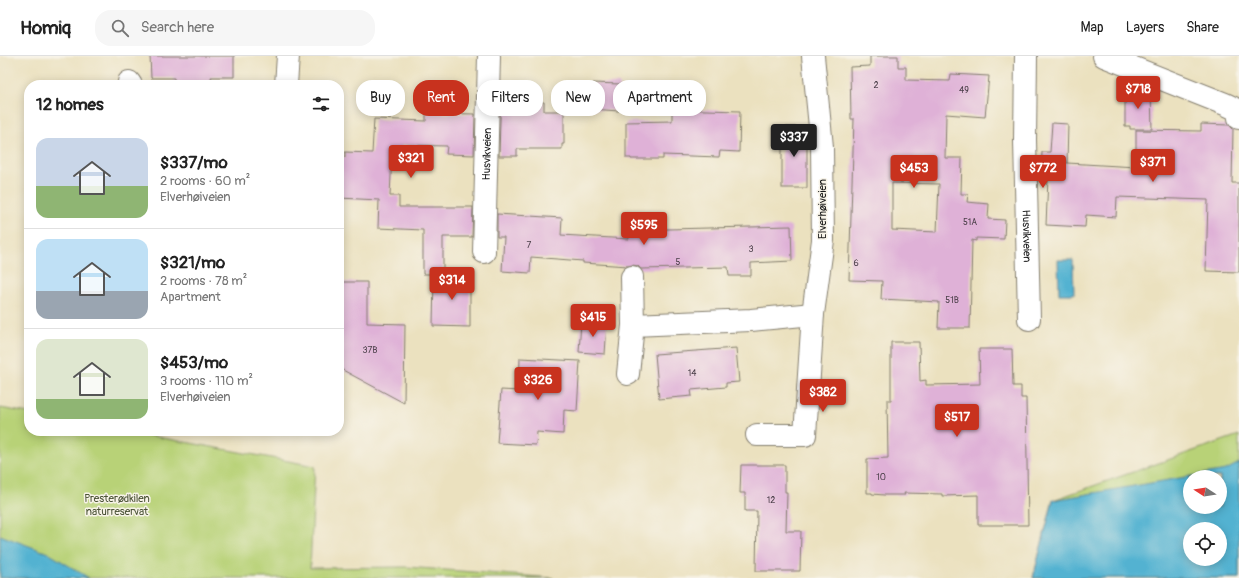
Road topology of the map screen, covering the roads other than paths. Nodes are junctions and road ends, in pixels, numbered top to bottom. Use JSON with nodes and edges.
{"nodes":[{"id":1,"x":288,"y":56,"type":"edge"},
{"id":2,"x":489,"y":56,"type":"edge"},
{"id":3,"x":813,"y":56,"type":"edge"},
{"id":4,"x":1026,"y":56,"type":"edge"},
{"id":5,"x":1104,"y":56,"type":"edge"},
{"id":6,"x":286,"y":80,"type":"edge"},
{"id":7,"x":1239,"y":118,"type":"edge"},
{"id":8,"x":484,"y":252,"type":"dead end"},
{"id":9,"x":632,"y":277,"type":"dead end"},
{"id":10,"x":813,"y":314,"type":"junction"},
{"id":11,"x":1029,"y":319,"type":"dead end"},
{"id":12,"x":633,"y":325,"type":"junction"},
{"id":13,"x":628,"y":374,"type":"dead end"},
{"id":14,"x":756,"y":435,"type":"dead end"}],
"edges":[{"from":1,"to":6,"type":"street"},
{"from":2,"to":8,"type":"street","name":"Husvikveien"},
{"from":3,"to":10,"type":"street","name":"Elverhøiveien"},
{"from":4,"to":11,"type":"street","name":"Husvikveien"},
{"from":5,"to":7,"type":"street"},
{"from":9,"to":12,"type":"street"},
{"from":10,"to":12,"type":"street"},
{"from":10,"to":14,"type":"street","name":"Elverhøiveien"},
{"from":12,"to":13,"type":"street"}]}
